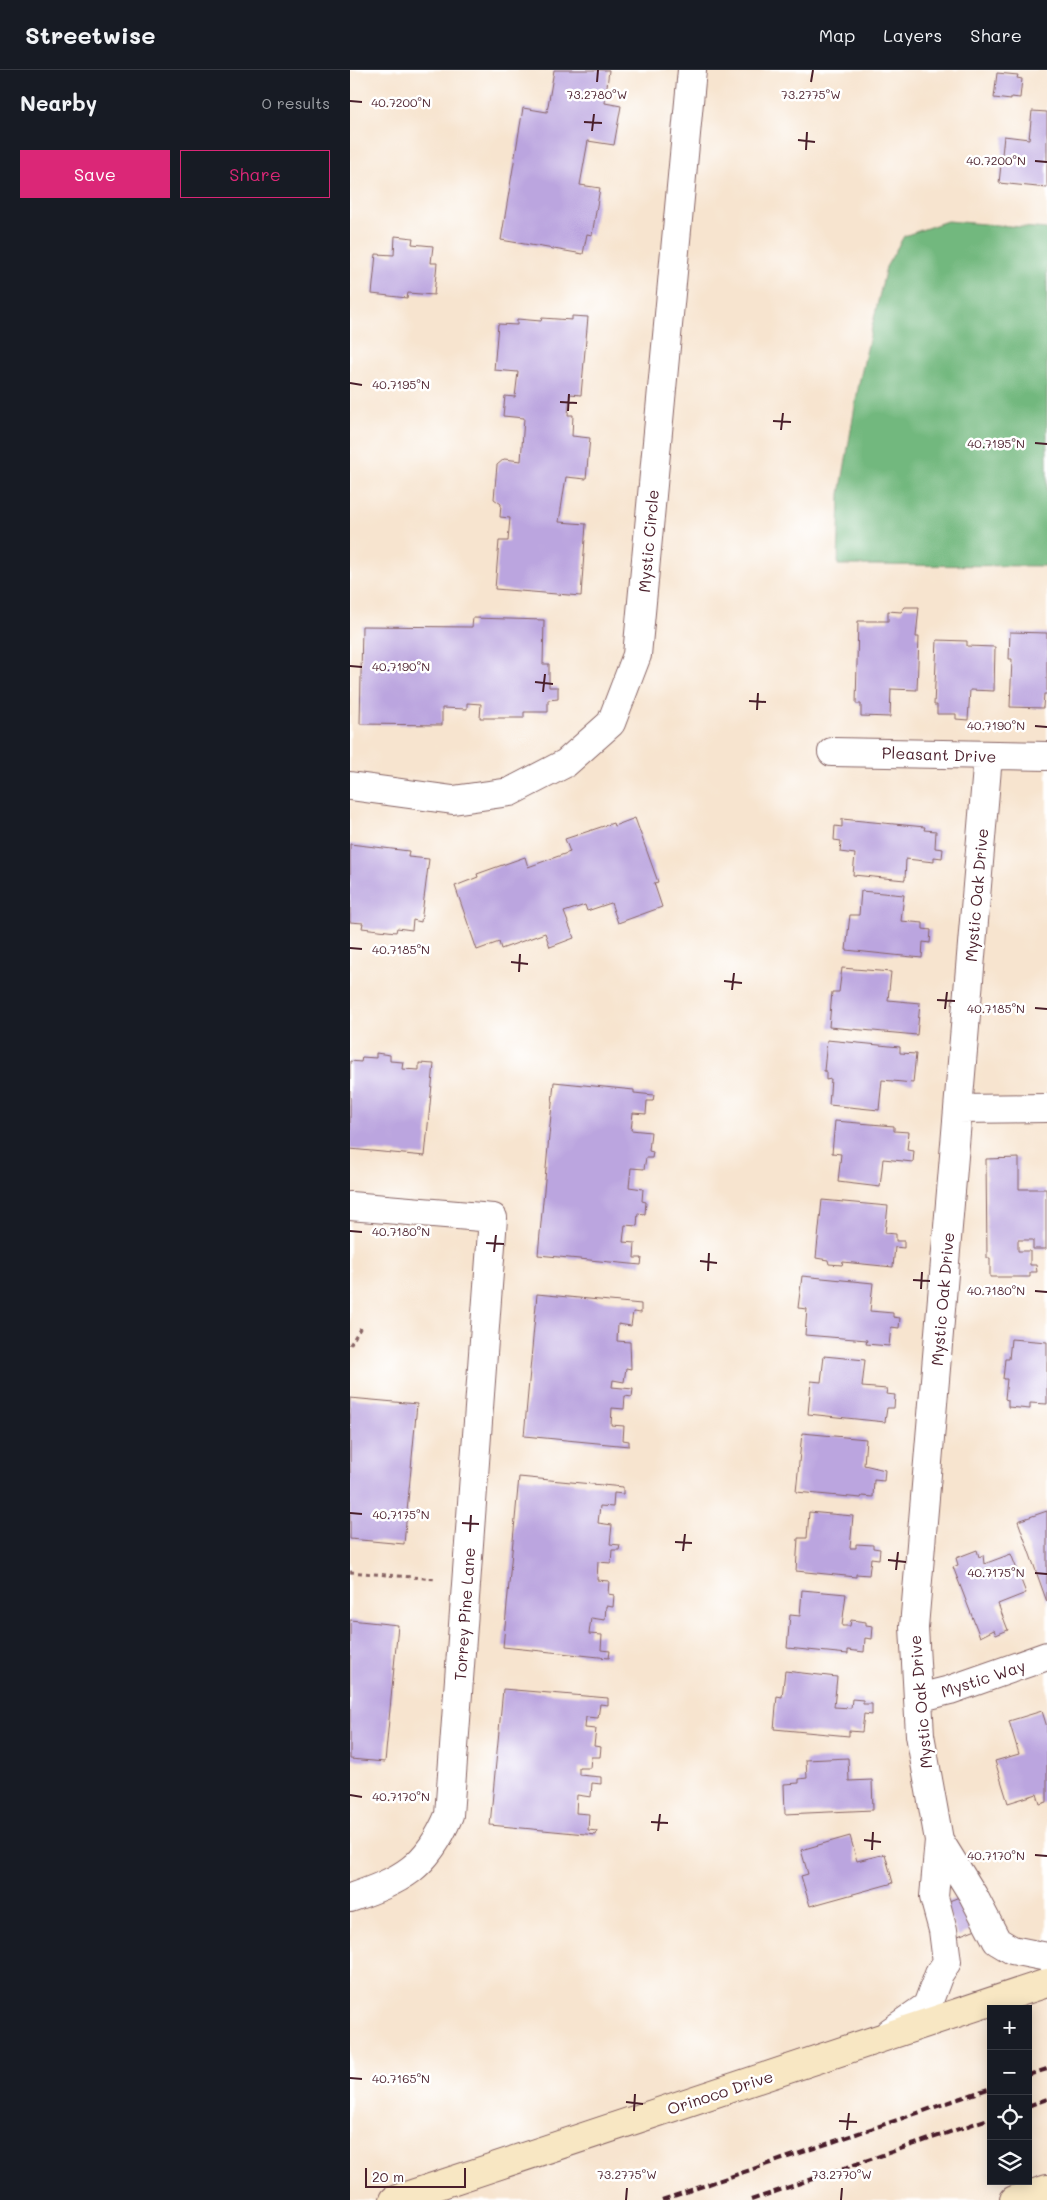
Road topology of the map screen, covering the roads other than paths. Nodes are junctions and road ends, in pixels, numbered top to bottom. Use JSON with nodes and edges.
{"nodes":[{"id":1,"x":692,"y":70,"type":"edge"},
{"id":2,"x":832,"y":752,"type":"dead end"},
{"id":3,"x":988,"y":756,"type":"junction"},
{"id":4,"x":1047,"y":756,"type":"edge"},
{"id":5,"x":350,"y":786,"type":"edge"},
{"id":6,"x":1047,"y":1108,"type":"edge"},
{"id":7,"x":958,"y":1109,"type":"junction"},
{"id":8,"x":350,"y":1206,"type":"edge"},
{"id":9,"x":1047,"y":1656,"type":"edge"},
{"id":10,"x":918,"y":1698,"type":"junction"},
{"id":11,"x":939,"y":1840,"type":"junction"},
{"id":12,"x":350,"y":1898,"type":"edge"},
{"id":13,"x":1047,"y":1957,"type":"edge"},
{"id":14,"x":1047,"y":1983,"type":"edge"},
{"id":15,"x":880,"y":2038,"type":"junction"},
{"id":16,"x":1047,"y":2189,"type":"edge"},
{"id":17,"x":394,"y":2200,"type":"edge"},
{"id":18,"x":1014,"y":2200,"type":"edge"}],
"edges":[{"from":1,"to":5,"type":"street","name":"Mystic Circle"},
{"from":2,"to":3,"type":"street","name":"Pleasant Drive"},
{"from":3,"to":4,"type":"street","name":"Pleasant Drive"},
{"from":3,"to":7,"type":"street","name":"Mystic Oak Drive"},
{"from":6,"to":7,"type":"street"},
{"from":7,"to":10,"type":"street","name":"Mystic Oak Drive"},
{"from":8,"to":12,"type":"street","name":"Torrey Pine Lane"},
{"from":9,"to":10,"type":"street","name":"Mystic Way"},
{"from":10,"to":11,"type":"street","name":"Mystic Oak Drive"},
{"from":11,"to":13,"type":"street","name":"Mystic Oak Drive"},
{"from":11,"to":15,"type":"street","name":"Mystic Oak Drive"},
{"from":14,"to":15,"type":"street","name":"Orinoco Drive"},
{"from":15,"to":17,"type":"street","name":"Orinoco Drive"},
{"from":16,"to":18,"type":"street"}]}
